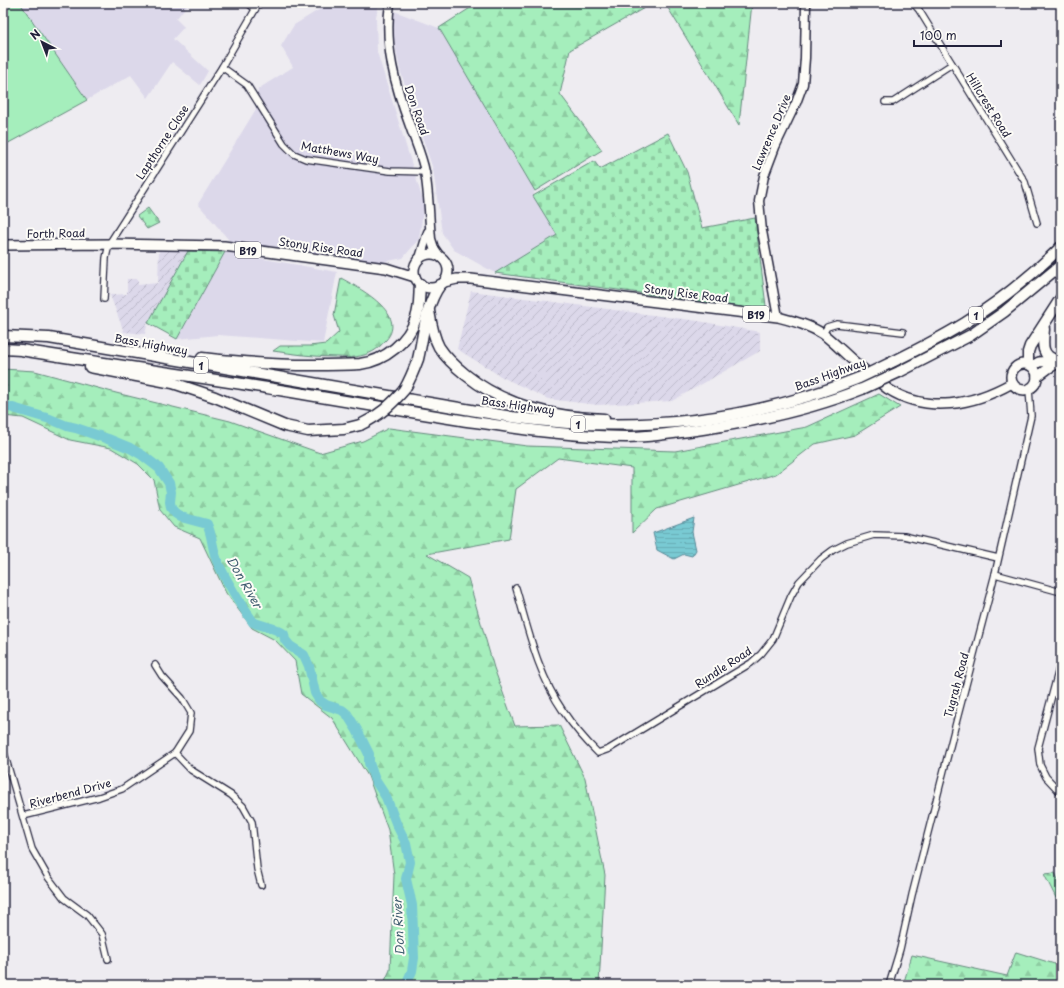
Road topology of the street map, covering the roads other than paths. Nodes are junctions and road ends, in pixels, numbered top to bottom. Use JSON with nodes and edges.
{"nodes":[{"id":1,"x":248,"y":3,"type":"edge"},
{"id":2,"x":259,"y":3,"type":"edge"},
{"id":3,"x":390,"y":3,"type":"edge"},
{"id":4,"x":806,"y":3,"type":"edge"},
{"id":5,"x":913,"y":3,"type":"edge"},
{"id":6,"x":255,"y":9,"type":"junction"},
{"id":7,"x":952,"y":64,"type":"junction"},
{"id":8,"x":222,"y":67,"type":"junction"},
{"id":9,"x":885,"y":102,"type":"dead end"},
{"id":10,"x":425,"y":172,"type":"junction"},
{"id":11,"x":1037,"y":223,"type":"dead end"},
{"id":12,"x":429,"y":224,"type":"junction"},
{"id":13,"x":109,"y":244,"type":"junction"},
{"id":14,"x":3,"y":245,"type":"edge"},
{"id":15,"x":1061,"y":247,"type":"edge"},
{"id":16,"x":441,"y":258,"type":"junction"},
{"id":17,"x":418,"y":261,"type":"junction"},
{"id":18,"x":1061,"y":266,"type":"edge"},
{"id":19,"x":447,"y":267,"type":"junction"},
{"id":20,"x":386,"y":268,"type":"junction"},
{"id":21,"x":471,"y":279,"type":"junction"},
{"id":22,"x":417,"y":281,"type":"junction"},
{"id":23,"x":442,"y":284,"type":"junction"},
{"id":24,"x":1061,"y":298,"type":"edge"},
{"id":25,"x":104,"y":299,"type":"dead end"},
{"id":26,"x":429,"y":312,"type":"junction"},
{"id":27,"x":778,"y":317,"type":"junction"},
{"id":28,"x":1044,"y":325,"type":"junction"},
{"id":29,"x":902,"y":332,"type":"dead end"},
{"id":30,"x":823,"y":334,"type":"junction"},
{"id":31,"x":3,"y":336,"type":"edge"},
{"id":32,"x":108,"y":349,"type":"junction"},
{"id":33,"x":3,"y":350,"type":"edge"},
{"id":34,"x":32,"y":352,"type":"junction"},
{"id":35,"x":1059,"y":361,"type":"edge"},
{"id":36,"x":1030,"y":365,"type":"junction"},
{"id":37,"x":1037,"y":377,"type":"junction"},
{"id":38,"x":1012,"y":383,"type":"junction"},
{"id":39,"x":1029,"y":389,"type":"junction"},
{"id":40,"x":685,"y":422,"type":"junction"},
{"id":41,"x":998,"y":558,"type":"junction"},
{"id":42,"x":995,"y":574,"type":"junction"},
{"id":43,"x":516,"y":588,"type":"dead end"},
{"id":44,"x":1061,"y":592,"type":"edge"},
{"id":45,"x":1061,"y":660,"type":"edge"},
{"id":46,"x":155,"y":665,"type":"dead end"},
{"id":47,"x":1060,"y":671,"type":"edge"},
{"id":48,"x":3,"y":749,"type":"edge"},
{"id":49,"x":174,"y":754,"type":"junction"},
{"id":50,"x":1061,"y":793,"type":"edge"},
{"id":51,"x":23,"y":816,"type":"junction"},
{"id":52,"x":261,"y":885,"type":"dead end"},
{"id":53,"x":108,"y":959,"type":"dead end"},
{"id":54,"x":889,"y":985,"type":"edge"}],
"edges":[{"from":1,"to":6,"type":"street"},
{"from":2,"to":6,"type":"street","name":"Lapthorne Close"},
{"from":3,"to":10,"type":"street","name":"Don Road"},
{"from":4,"to":27,"type":"street","name":"Lawrence Drive"},
{"from":5,"to":7,"type":"street","name":"Hillcrest Road"},
{"from":6,"to":8,"type":"street","name":"Lapthorne Close"},
{"from":7,"to":9,"type":"street"},
{"from":7,"to":11,"type":"street","name":"Hillcrest Road"},
{"from":8,"to":10,"type":"street","name":"Matthews Way"},
{"from":8,"to":13,"type":"street","name":"Lapthorne Close"},
{"from":10,"to":12,"type":"street","name":"Don Road"},
{"from":12,"to":16,"type":"street","name":"Don Road"},
{"from":12,"to":17,"type":"street","name":"Don Road"},
{"from":13,"to":14,"type":"main road","name":"Forth Road","number":"B19"},
{"from":13,"to":20,"type":"main road","name":"Stony Rise Road","number":"B19"},
{"from":13,"to":25,"type":"street","name":"Lapthorne Close"},
{"from":15,"to":40,"type":"highway","name":"Bass Highway","number":"1","bridge":true},
{"from":16,"to":17,"type":"main road","number":"B19"},
{"from":16,"to":19,"type":"main road","number":"B19"},
{"from":17,"to":20,"type":"main road","name":"Stony Rise Road","number":"B19"},
{"from":17,"to":22,"type":"main road"},
{"from":18,"to":34,"type":"highway","name":"Bass Highway","number":"1","bridge":true},
{"from":19,"to":21,"type":"main road","name":"Stony Rise Road","number":"B19"},
{"from":19,"to":23,"type":"main road"},
{"from":20,"to":22,"type":"main road","name":"Stony Rise Road","number":"B19"},
{"from":21,"to":23,"type":"main road","name":"Stony Rise Road","number":"B19"},
{"from":21,"to":27,"type":"main road","name":"Stony Rise Road","number":"B19"},
{"from":22,"to":23,"type":"main road","number":"B19"},
{"from":22,"to":32,"type":"highway"},
{"from":23,"to":26,"type":"highway"},
{"from":24,"to":28,"type":"highway"},
{"from":26,"to":34,"type":"highway","bridge":true},
{"from":26,"to":40,"type":"highway"},
{"from":27,"to":30,"type":"main road","name":"Stony Rise Road","number":"B19"},
{"from":28,"to":35,"type":"highway"},
{"from":28,"to":36,"type":"highway"},
{"from":29,"to":30,"type":"street"},
{"from":30,"to":38,"type":"main road","name":"Stony Rise Road","number":"B19"},
{"from":31,"to":32,"type":"highway","name":"Bass Highway","number":"1"},
{"from":32,"to":40,"type":"highway","name":"Bass Highway","number":"1"},
{"from":33,"to":34,"type":"highway","name":"Bass Highway","number":"1"},
{"from":35,"to":36,"type":"main road"},
{"from":35,"to":37,"type":"main road"},
{"from":36,"to":37,"type":"main road"},
{"from":36,"to":38,"type":"main road"},
{"from":37,"to":39,"type":"main road"},
{"from":38,"to":39,"type":"main road"},
{"from":39,"to":41,"type":"street","name":"Tugrah Road"},
{"from":41,"to":42,"type":"street","name":"Tugrah Road"},
{"from":41,"to":43,"type":"street","name":"Rundle Road"},
{"from":42,"to":44,"type":"street"},
{"from":42,"to":54,"type":"street","name":"Tugrah Road"},
{"from":45,"to":47,"type":"street"},
{"from":46,"to":49,"type":"street","name":"Riverbend Drive"},
{"from":47,"to":50,"type":"street"},
{"from":48,"to":51,"type":"street"},
{"from":49,"to":51,"type":"street","name":"Riverbend Drive"},
{"from":49,"to":52,"type":"street"},
{"from":51,"to":53,"type":"street"}]}
